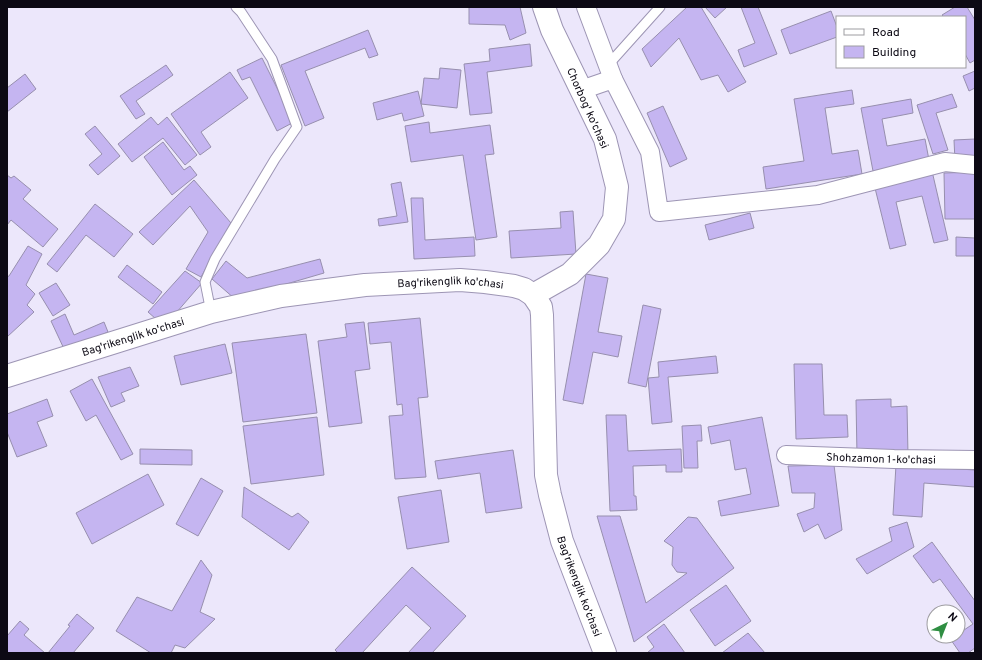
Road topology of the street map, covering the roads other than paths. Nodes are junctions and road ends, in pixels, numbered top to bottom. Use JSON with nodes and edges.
{"nodes":[{"id":1,"x":236,"y":7,"type":"edge"},
{"id":2,"x":544,"y":7,"type":"edge"},
{"id":3,"x":586,"y":7,"type":"edge"},
{"id":4,"x":660,"y":7,"type":"edge"},
{"id":5,"x":610,"y":72,"type":"junction"},
{"id":6,"x":581,"y":90,"type":"junction"},
{"id":7,"x":975,"y":165,"type":"edge"},
{"id":8,"x":533,"y":295,"type":"junction"},
{"id":9,"x":211,"y":312,"type":"junction"},
{"id":10,"x":7,"y":376,"type":"edge"},
{"id":11,"x":786,"y":455,"type":"dead end"},
{"id":12,"x":975,"y":460,"type":"edge"},
{"id":13,"x":605,"y":653,"type":"edge"}],
"edges":[{"from":1,"to":9,"type":"lane"},
{"from":2,"to":6,"type":"main road","name":"Chorbog' ko'chasi"},
{"from":3,"to":5,"type":"street"},
{"from":4,"to":5,"type":"lane"},
{"from":5,"to":6,"type":"street"},
{"from":5,"to":7,"type":"street"},
{"from":6,"to":8,"type":"main road","name":"Chorbog' ko'chasi"},
{"from":8,"to":9,"type":"main road","name":"Bag'rikenglik ko'chasi"},
{"from":8,"to":13,"type":"main road","name":"Bag'rikenglik ko'chasi"},
{"from":9,"to":10,"type":"main road","name":"Bag'rikenglik ko'chasi"},
{"from":11,"to":12,"type":"street","name":"Shohzamon 1-ko'chasi"}]}
